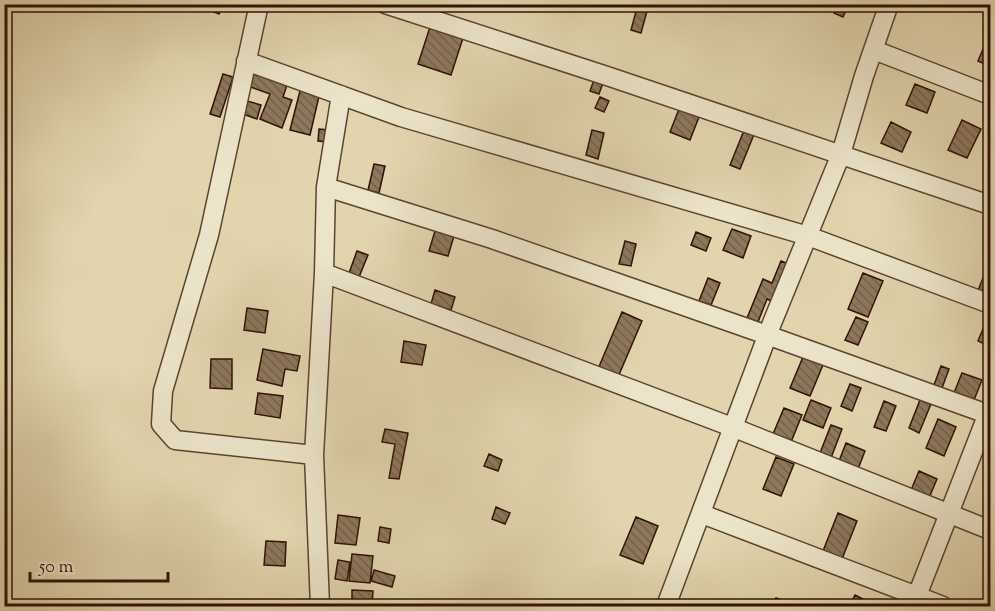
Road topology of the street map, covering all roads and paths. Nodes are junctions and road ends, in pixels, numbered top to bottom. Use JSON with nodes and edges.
{"nodes":[{"id":1,"x":259,"y":4,"type":"edge"},
{"id":2,"x":385,"y":4,"type":"edge"},
{"id":3,"x":889,"y":4,"type":"edge"},
{"id":4,"x":874,"y":50,"type":"junction"},
{"id":5,"x":246,"y":61,"type":"junction"},
{"id":6,"x":341,"y":95,"type":"junction"},
{"id":7,"x":990,"y":95,"type":"edge"},
{"id":8,"x":841,"y":154,"type":"junction"},
{"id":9,"x":326,"y":187,"type":"junction"},
{"id":10,"x":990,"y":205,"type":"edge"},
{"id":11,"x":808,"y":236,"type":"junction"},
{"id":12,"x":324,"y":273,"type":"junction"},
{"id":13,"x":990,"y":304,"type":"edge"},
{"id":14,"x":767,"y":335,"type":"junction"},
{"id":15,"x":990,"y":413,"type":"edge"},
{"id":16,"x":732,"y":427,"type":"junction"},
{"id":17,"x":314,"y":455,"type":"junction"},
{"id":18,"x":702,"y":513,"type":"junction"},
{"id":19,"x":951,"y":513,"type":"junction"},
{"id":20,"x":990,"y":530,"type":"edge"},
{"id":21,"x":915,"y":601,"type":"edge"},
{"id":22,"x":320,"y":606,"type":"edge"},
{"id":23,"x":666,"y":606,"type":"edge"},
{"id":24,"x":943,"y":606,"type":"edge"}],
"edges":[{"from":1,"to":5,"type":"street"},
{"from":2,"to":8,"type":"street"},
{"from":3,"to":4,"type":"street"},
{"from":4,"to":7,"type":"street"},
{"from":4,"to":8,"type":"street"},
{"from":5,"to":6,"type":"street"},
{"from":5,"to":17,"type":"street"},
{"from":6,"to":9,"type":"street"},
{"from":6,"to":11,"type":"street"},
{"from":8,"to":10,"type":"street"},
{"from":8,"to":11,"type":"street"},
{"from":9,"to":12,"type":"street"},
{"from":9,"to":14,"type":"street"},
{"from":11,"to":13,"type":"street"},
{"from":11,"to":14,"type":"street"},
{"from":12,"to":16,"type":"street"},
{"from":12,"to":17,"type":"street"},
{"from":14,"to":15,"type":"street"},
{"from":14,"to":16,"type":"street"},
{"from":15,"to":19,"type":"street"},
{"from":16,"to":18,"type":"street"},
{"from":16,"to":19,"type":"street"},
{"from":17,"to":22,"type":"street"},
{"from":18,"to":21,"type":"street"},
{"from":18,"to":23,"type":"street"},
{"from":19,"to":20,"type":"street"},
{"from":19,"to":21,"type":"street"},
{"from":21,"to":24,"type":"street"}]}
